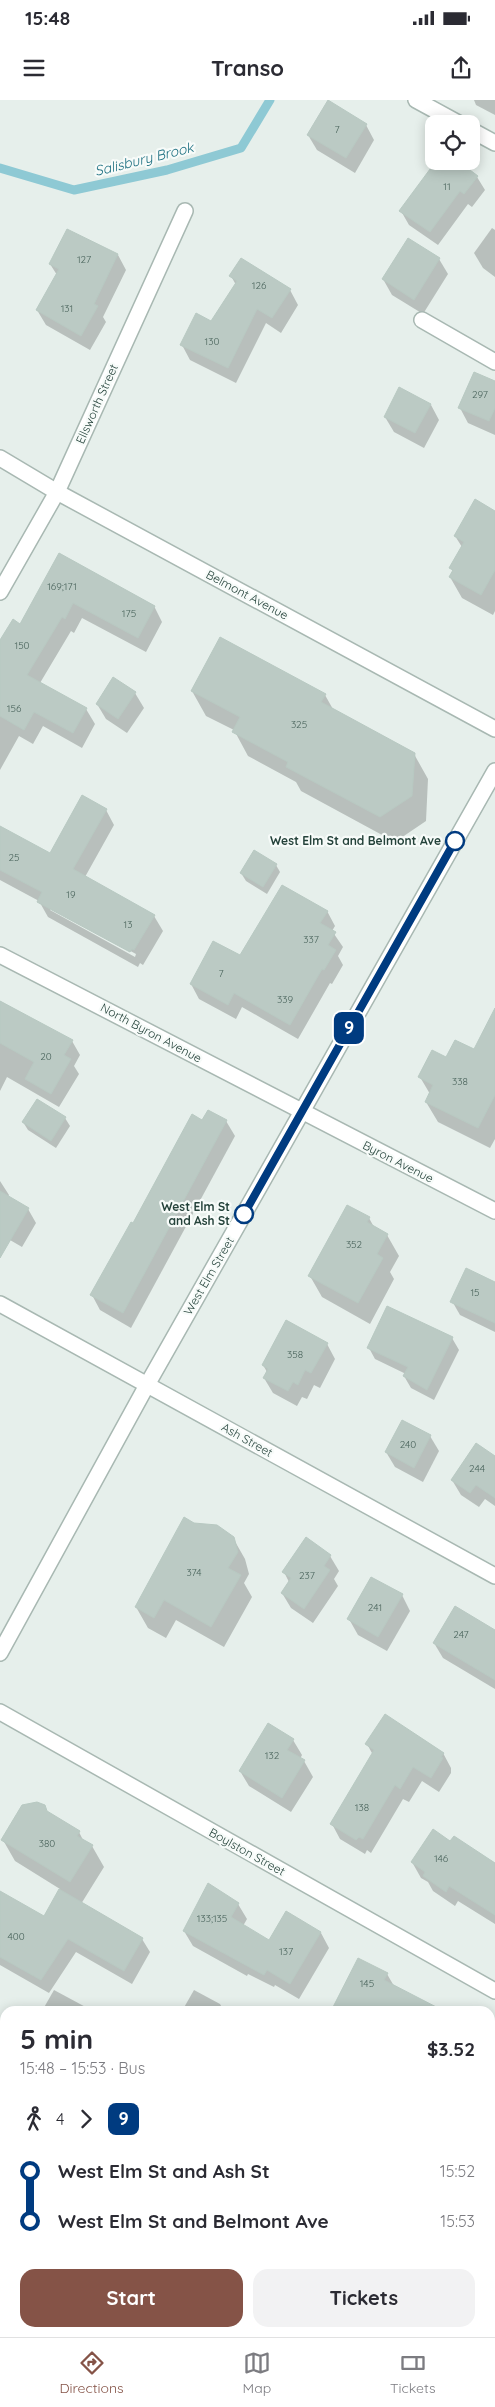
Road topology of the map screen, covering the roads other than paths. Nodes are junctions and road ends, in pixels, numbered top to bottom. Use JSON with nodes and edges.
{"nodes":[{"id":1,"x":416,"y":100,"type":"edge"},
{"id":2,"x":444,"y":115,"type":"edge"},
{"id":3,"x":480,"y":135,"type":"edge"},
{"id":4,"x":495,"y":143,"type":"edge"},
{"id":5,"x":184,"y":211,"type":"dead end"},
{"id":6,"x":422,"y":320,"type":"dead end"},
{"id":7,"x":495,"y":362,"type":"edge"},
{"id":8,"x":0,"y":458,"type":"edge"},
{"id":9,"x":57,"y":492,"type":"junction"},
{"id":10,"x":0,"y":592,"type":"edge"},
{"id":11,"x":495,"y":729,"type":"edge"},
{"id":12,"x":495,"y":771,"type":"edge"},
{"id":13,"x":0,"y":955,"type":"edge"},
{"id":14,"x":302,"y":1112,"type":"junction"},
{"id":15,"x":495,"y":1211,"type":"edge"},
{"id":16,"x":0,"y":1304,"type":"edge"},
{"id":17,"x":147,"y":1385,"type":"junction"},
{"id":18,"x":495,"y":1576,"type":"edge"},
{"id":19,"x":0,"y":1653,"type":"edge"},
{"id":20,"x":0,"y":1712,"type":"edge"},
{"id":21,"x":495,"y":1991,"type":"edge"}],
"edges":[{"from":1,"to":2,"type":"street"},
{"from":3,"to":4,"type":"street"},
{"from":5,"to":9,"type":"street","name":"Ellsworth Street"},
{"from":6,"to":7,"type":"street"},
{"from":8,"to":9,"type":"street","name":"Belmont Avenue"},
{"from":9,"to":10,"type":"street","name":"Ellsworth Street"},
{"from":9,"to":11,"type":"street","name":"Belmont Avenue"},
{"from":12,"to":14,"type":"street","name":"West Elm Street"},
{"from":13,"to":14,"type":"street","name":"North Byron Avenue"},
{"from":14,"to":15,"type":"street","name":"Byron Avenue"},
{"from":14,"to":17,"type":"street","name":"West Elm Street"},
{"from":16,"to":17,"type":"street","name":"Ash Street"},
{"from":17,"to":18,"type":"street","name":"Ash Street"},
{"from":17,"to":19,"type":"street","name":"West Elm Street"},
{"from":20,"to":21,"type":"street","name":"Boylston Street"}]}
